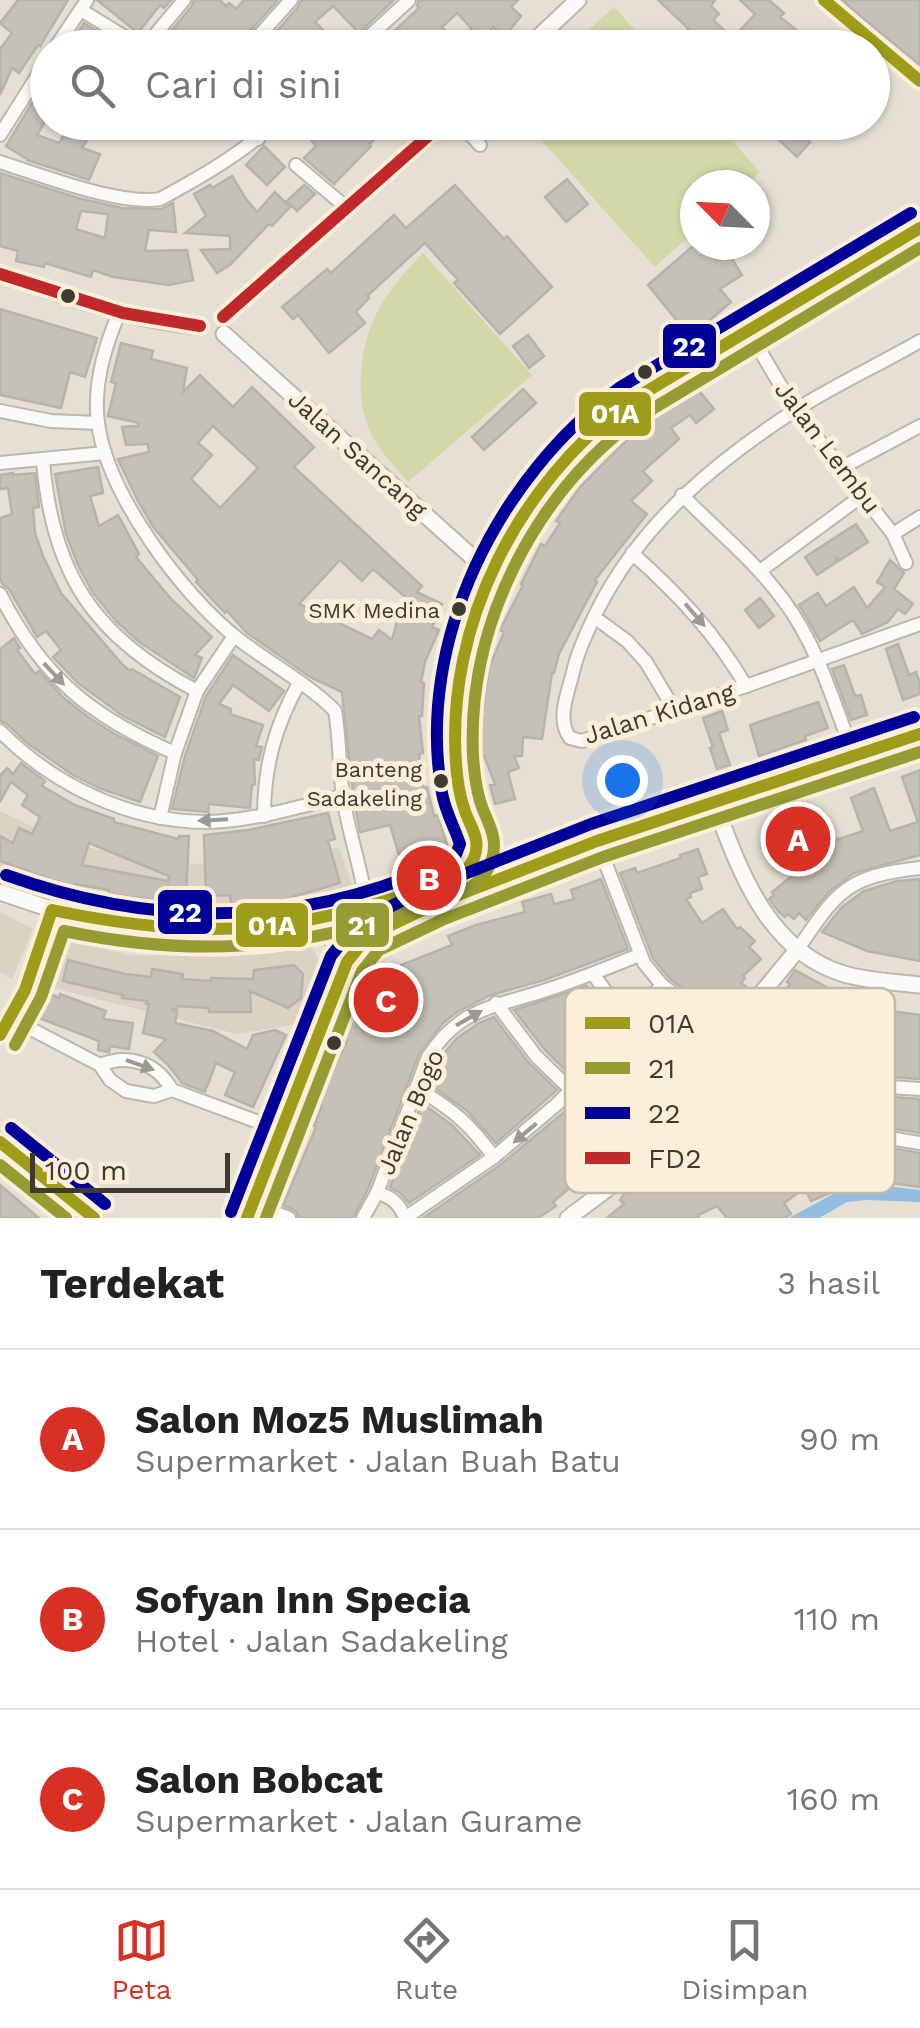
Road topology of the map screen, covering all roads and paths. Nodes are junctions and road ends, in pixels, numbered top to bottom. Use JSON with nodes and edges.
{"nodes":[{"id":1,"x":184,"y":0,"type":"edge"},
{"id":2,"x":291,"y":0,"type":"edge"},
{"id":3,"x":409,"y":0,"type":"edge"},
{"id":4,"x":578,"y":0,"type":"edge"},
{"id":5,"x":824,"y":0,"type":"edge"},
{"id":6,"x":84,"y":5,"type":"edge"},
{"id":7,"x":67,"y":30,"type":"edge"},
{"id":8,"x":119,"y":30,"type":"edge"},
{"id":9,"x":159,"y":30,"type":"edge"},
{"id":10,"x":264,"y":30,"type":"edge"},
{"id":11,"x":376,"y":30,"type":"edge"},
{"id":12,"x":546,"y":30,"type":"edge"},
{"id":13,"x":859,"y":30,"type":"edge"},
{"id":14,"x":890,"y":56,"type":"edge"},
{"id":15,"x":920,"y":82,"type":"edge"},
{"id":16,"x":30,"y":86,"type":"edge"},
{"id":17,"x":0,"y":135,"type":"edge"},
{"id":18,"x":256,"y":140,"type":"edge"},
{"id":19,"x":425,"y":140,"type":"edge"},
{"id":20,"x":475,"y":140,"type":"edge"},
{"id":21,"x":480,"y":145,"type":"dead end"},
{"id":22,"x":0,"y":162,"type":"edge"},
{"id":23,"x":296,"y":165,"type":"dead end"},
{"id":24,"x":348,"y":208,"type":"junction"},
{"id":25,"x":920,"y":228,"type":"edge"},
{"id":26,"x":0,"y":274,"type":"edge"},
{"id":27,"x":120,"y":311,"type":"junction"},
{"id":28,"x":223,"y":325,"type":"junction"},
{"id":29,"x":749,"y":332,"type":"junction"},
{"id":30,"x":920,"y":341,"type":"edge"},
{"id":31,"x":796,"y":410,"type":"junction"},
{"id":32,"x":0,"y":411,"type":"edge"},
{"id":33,"x":98,"y":422,"type":"junction"},
{"id":34,"x":920,"y":426,"type":"edge"},
{"id":35,"x":105,"y":453,"type":"junction"},
{"id":36,"x":43,"y":460,"type":"junction"},
{"id":37,"x":0,"y":463,"type":"edge"},
{"id":38,"x":842,"y":468,"type":"junction"},
{"id":39,"x":863,"y":494,"type":"junction"},
{"id":40,"x":682,"y":496,"type":"junction"},
{"id":41,"x":920,"y":517,"type":"edge"},
{"id":42,"x":892,"y":534,"type":"junction"},
{"id":43,"x":632,"y":554,"type":"junction"},
{"id":44,"x":906,"y":564,"type":"dead end"},
{"id":45,"x":760,"y":571,"type":"junction"},
{"id":46,"x":492,"y":574,"type":"junction"},
{"id":47,"x":0,"y":594,"type":"edge"},
{"id":48,"x":594,"y":617,"type":"junction"},
{"id":49,"x":920,"y":624,"type":"edge"},
{"id":50,"x":234,"y":636,"type":"junction"},
{"id":51,"x":818,"y":660,"type":"junction"},
{"id":52,"x":299,"y":683,"type":"junction"},
{"id":53,"x":746,"y":686,"type":"junction"},
{"id":54,"x":198,"y":691,"type":"junction"},
{"id":55,"x":674,"y":709,"type":"junction"},
{"id":56,"x":0,"y":731,"type":"edge"},
{"id":57,"x":920,"y":734,"type":"edge"},
{"id":58,"x":174,"y":752,"type":"junction"},
{"id":59,"x":854,"y":756,"type":"junction"},
{"id":60,"x":343,"y":796,"type":"junction"},
{"id":61,"x":714,"y":802,"type":"junction"},
{"id":62,"x":264,"y":816,"type":"junction"},
{"id":63,"x":160,"y":818,"type":"junction"},
{"id":64,"x":477,"y":842,"type":"junction"},
{"id":65,"x":600,"y":849,"type":"junction"},
{"id":66,"x":920,"y":868,"type":"edge"},
{"id":67,"x":512,"y":874,"type":"junction"},
{"id":68,"x":0,"y":892,"type":"edge"},
{"id":69,"x":369,"y":908,"type":"junction"},
{"id":70,"x":52,"y":910,"type":"junction"},
{"id":71,"x":313,"y":922,"type":"junction"},
{"id":72,"x":368,"y":936,"type":"junction"},
{"id":73,"x":798,"y":949,"type":"junction"},
{"id":74,"x":639,"y":955,"type":"junction"},
{"id":75,"x":348,"y":962,"type":"junction"},
{"id":76,"x":593,"y":974,"type":"junction"},
{"id":77,"x":662,"y":985,"type":"junction"},
{"id":78,"x":920,"y":985,"type":"edge"},
{"id":79,"x":603,"y":988,"type":"edge"},
{"id":80,"x":659,"y":988,"type":"edge"},
{"id":81,"x":666,"y":988,"type":"edge"},
{"id":82,"x":766,"y":988,"type":"edge"},
{"id":83,"x":496,"y":1003,"type":"junction"},
{"id":84,"x":12,"y":1018,"type":"junction"},
{"id":85,"x":0,"y":1035,"type":"edge"},
{"id":86,"x":100,"y":1064,"type":"junction"},
{"id":87,"x":565,"y":1084,"type":"edge"},
{"id":88,"x":895,"y":1087,"type":"edge"},
{"id":89,"x":417,"y":1088,"type":"junction"},
{"id":90,"x":920,"y":1089,"type":"edge"},
{"id":91,"x":172,"y":1090,"type":"junction"},
{"id":92,"x":565,"y":1096,"type":"edge"},
{"id":93,"x":280,"y":1130,"type":"junction"},
{"id":94,"x":895,"y":1140,"type":"edge"},
{"id":95,"x":920,"y":1144,"type":"edge"},
{"id":96,"x":4,"y":1154,"type":"edge"},
{"id":97,"x":494,"y":1157,"type":"junction"},
{"id":98,"x":377,"y":1192,"type":"junction"},
{"id":99,"x":600,"y":1193,"type":"edge"},
{"id":100,"x":250,"y":1211,"type":"edge"},
{"id":101,"x":94,"y":1218,"type":"edge"},
{"id":102,"x":289,"y":1218,"type":"edge"},
{"id":103,"x":363,"y":1218,"type":"edge"},
{"id":104,"x":405,"y":1218,"type":"edge"},
{"id":105,"x":568,"y":1218,"type":"edge"}],
"edges":[{"from":1,"to":9,"type":"street"},
{"from":2,"to":10,"type":"street"},
{"from":3,"to":11,"type":"street"},
{"from":4,"to":12,"type":"street"},
{"from":5,"to":13,"type":"street"},
{"from":6,"to":7,"type":"street"},
{"from":6,"to":8,"type":"street"},
{"from":14,"to":15,"type":"street"},
{"from":16,"to":17,"type":"street"},
{"from":18,"to":22,"type":"street"},
{"from":19,"to":24,"type":"street"},
{"from":20,"to":21,"type":"street"},
{"from":23,"to":24,"type":"street"},
{"from":24,"to":28,"type":"street"},
{"from":25,"to":29,"type":"main road"},
{"from":26,"to":27,"type":"street"},
{"from":27,"to":28,"type":"street"},
{"from":27,"to":33,"type":"street"},
{"from":28,"to":46,"type":"street","name":"Jalan Sancang"},
{"from":29,"to":31,"type":"street","name":"Jalan Lembu"},
{"from":29,"to":46,"type":"main road"},
{"from":30,"to":31,"type":"street","name":"Jalan Kidang"},
{"from":31,"to":38,"type":"street","name":"Jalan Lembu"},
{"from":31,"to":40,"type":"street","name":"Jalan Kidang"},
{"from":32,"to":33,"type":"street"},
{"from":33,"to":35,"type":"street"},
{"from":34,"to":38,"type":"street"},
{"from":35,"to":36,"type":"street"},
{"from":35,"to":50,"type":"street"},
{"from":36,"to":37,"type":"street"},
{"from":36,"to":54,"type":"street"},
{"from":38,"to":39,"type":"street","name":"Jalan Lembu"},
{"from":39,"to":42,"type":"street","name":"Jalan Lembu"},
{"from":39,"to":45,"type":"street"},
{"from":40,"to":43,"type":"street","name":"Jalan Kidang"},
{"from":40,"to":45,"type":"street"},
{"from":41,"to":42,"type":"street"},
{"from":42,"to":44,"type":"street","name":"Jalan Lembu"},
{"from":43,"to":48,"type":"street","name":"Jalan Kidang"},
{"from":43,"to":53,"type":"street","one_way":true},
{"from":45,"to":51,"type":"street"},
{"from":46,"to":64,"type":"main road"},
{"from":47,"to":58,"type":"street","one_way":true},
{"from":48,"to":55,"type":"street"},
{"from":48,"to":55,"type":"street","name":"Jalan Kidang"},
{"from":49,"to":51,"type":"street","name":"Jalan Kidang"},
{"from":50,"to":52,"type":"street"},
{"from":50,"to":54,"type":"street"},
{"from":51,"to":53,"type":"street","name":"Jalan Kidang"},
{"from":51,"to":59,"type":"street"},
{"from":52,"to":60,"type":"street"},
{"from":52,"to":62,"type":"street"},
{"from":53,"to":55,"type":"street","name":"Jalan Kidang"},
{"from":54,"to":58,"type":"street"},
{"from":56,"to":63,"type":"street"},
{"from":57,"to":59,"type":"main road"},
{"from":58,"to":63,"type":"street"},
{"from":59,"to":61,"type":"main road"},
{"from":60,"to":62,"type":"street"},
{"from":60,"to":69,"type":"street"},
{"from":61,"to":65,"type":"main road"},
{"from":61,"to":73,"type":"street"},
{"from":62,"to":63,"type":"street","one_way":true},
{"from":64,"to":67,"type":"main road"},
{"from":64,"to":69,"type":"street"},
{"from":65,"to":67,"type":"main road"},
{"from":65,"to":74,"type":"street"},
{"from":66,"to":73,"type":"street"},
{"from":67,"to":72,"type":"main road"},
{"from":68,"to":70,"type":"street"},
{"from":69,"to":71,"type":"street"},
{"from":69,"to":72,"type":"street"},
{"from":70,"to":71,"type":"street"},
{"from":70,"to":84,"type":"street"},
{"from":71,"to":75,"type":"main road"},
{"from":72,"to":75,"type":"main road"},
{"from":73,"to":78,"type":"street"},
{"from":73,"to":82,"type":"street"},
{"from":74,"to":76,"type":"street","name":"Jalan Bogo"},
{"from":74,"to":77,"type":"street"},
{"from":75,"to":93,"type":"main road"},
{"from":76,"to":79,"type":"street"},
{"from":76,"to":83,"type":"street","name":"Jalan Bogo"},
{"from":77,"to":80,"type":"street"},
{"from":77,"to":81,"type":"street"},
{"from":83,"to":87,"type":"street"},
{"from":89,"to":83,"type":"street","name":"Jalan Bogo","one_way":true},
{"from":84,"to":85,"type":"street"},
{"from":84,"to":86,"type":"street"},
{"from":86,"to":91,"type":"street","one_way":true},
{"from":86,"to":91,"type":"street"},
{"from":88,"to":90,"type":"street"},
{"from":89,"to":97,"type":"street"},
{"from":89,"to":98,"type":"street","name":"Jalan Bogo"},
{"from":91,"to":93,"type":"street"},
{"from":92,"to":97,"type":"street","one_way":true},
{"from":93,"to":100,"type":"main road"},
{"from":94,"to":95,"type":"street"},
{"from":96,"to":101,"type":"main road"},
{"from":97,"to":104,"type":"street"},
{"from":98,"to":103,"type":"street","name":"Jalan Bogo"},
{"from":98,"to":104,"type":"street"},
{"from":99,"to":105,"type":"street"},
{"from":100,"to":102,"type":"street"}]}
